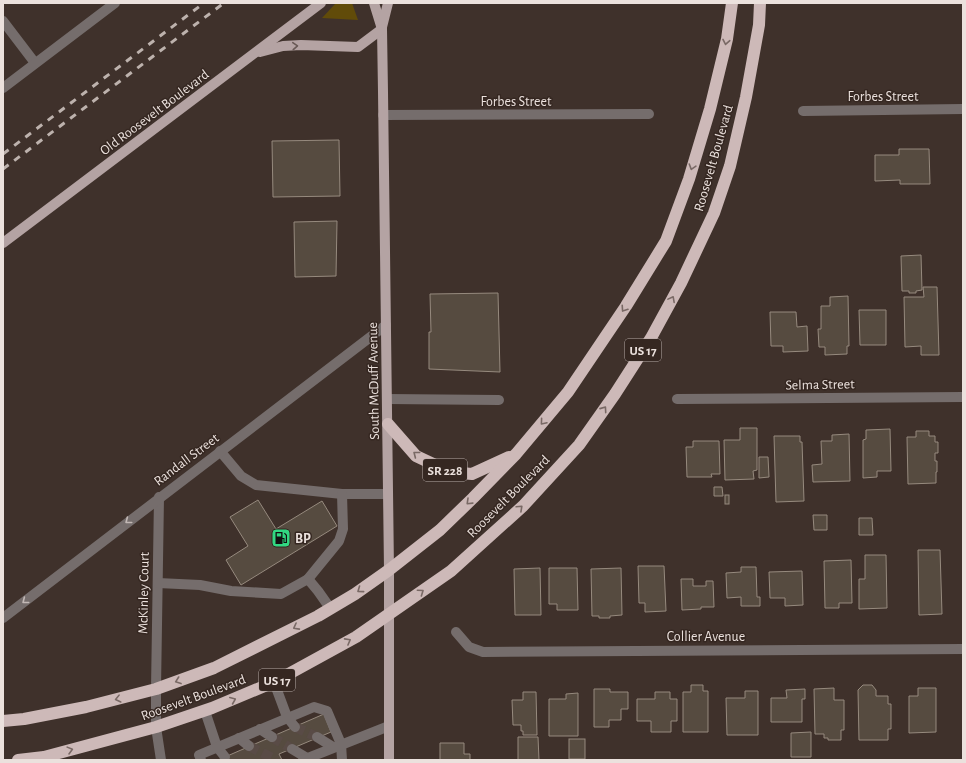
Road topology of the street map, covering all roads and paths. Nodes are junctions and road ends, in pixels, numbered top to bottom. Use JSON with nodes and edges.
{"nodes":[{"id":1,"x":115,"y":3,"type":"edge"},
{"id":2,"x":321,"y":3,"type":"edge"},
{"id":3,"x":374,"y":3,"type":"edge"},
{"id":4,"x":388,"y":3,"type":"edge"},
{"id":5,"x":732,"y":3,"type":"edge"},
{"id":6,"x":760,"y":3,"type":"edge"},
{"id":7,"x":3,"y":20,"type":"edge"},
{"id":8,"x":382,"y":29,"type":"junction"},
{"id":9,"x":256,"y":53,"type":"junction"},
{"id":10,"x":36,"y":63,"type":"junction"},
{"id":11,"x":3,"y":88,"type":"edge"},
{"id":12,"x":963,"y":109,"type":"edge"},
{"id":13,"x":803,"y":111,"type":"dead end"},
{"id":14,"x":649,"y":114,"type":"dead end"},
{"id":15,"x":383,"y":115,"type":"junction"},
{"id":16,"x":3,"y":243,"type":"edge"},
{"id":17,"x":386,"y":324,"type":"junction"},
{"id":18,"x":963,"y":397,"type":"edge"},
{"id":19,"x":387,"y":399,"type":"junction"},
{"id":20,"x":677,"y":399,"type":"dead end"},
{"id":21,"x":499,"y":400,"type":"dead end"},
{"id":22,"x":388,"y":424,"type":"junction"},
{"id":23,"x":220,"y":451,"type":"junction"},
{"id":24,"x":516,"y":454,"type":"junction"},
{"id":25,"x":342,"y":494,"type":"junction"},
{"id":26,"x":388,"y":494,"type":"junction"},
{"id":27,"x":159,"y":498,"type":"junction"},
{"id":28,"x":389,"y":570,"type":"junction"},
{"id":29,"x":308,"y":579,"type":"junction"},
{"id":30,"x":158,"y":583,"type":"junction"},
{"id":31,"x":330,"y":608,"type":"junction"},
{"id":32,"x":389,"y":614,"type":"junction"},
{"id":33,"x":3,"y":618,"type":"edge"},
{"id":34,"x":456,"y":632,"type":"dead end"},
{"id":35,"x":963,"y":648,"type":"edge"},
{"id":36,"x":274,"y":682,"type":"junction"},
{"id":37,"x":156,"y":689,"type":"junction"},
{"id":38,"x":205,"y":711,"type":"junction"},
{"id":39,"x":287,"y":717,"type":"junction"},
{"id":40,"x":3,"y":721,"type":"edge"},
{"id":41,"x":295,"y":726,"type":"tunnel mouth"},
{"id":42,"x":389,"y":726,"type":"junction"},
{"id":43,"x":156,"y":727,"type":"junction"},
{"id":44,"x":260,"y":729,"type":"junction"},
{"id":45,"x":272,"y":736,"type":"tunnel mouth"},
{"id":46,"x":239,"y":738,"type":"junction"},
{"id":47,"x":317,"y":738,"type":"tunnel mouth"},
{"id":48,"x":249,"y":746,"type":"tunnel mouth"},
{"id":49,"x":337,"y":746,"type":"junction"},
{"id":50,"x":217,"y":748,"type":"junction"},
{"id":51,"x":292,"y":749,"type":"tunnel mouth"},
{"id":52,"x":225,"y":757,"type":"dead end"},
{"id":53,"x":305,"y":759,"type":"edge"},
{"id":54,"x":18,"y":760,"type":"edge"},
{"id":55,"x":161,"y":760,"type":"edge"},
{"id":56,"x":201,"y":760,"type":"edge"},
{"id":57,"x":342,"y":760,"type":"edge"},
{"id":58,"x":389,"y":760,"type":"edge"}],
"edges":[{"from":1,"to":10,"type":"street"},
{"from":2,"to":9,"type":"main road","name":"Old Roosevelt Boulevard"},
{"from":3,"to":8,"type":"main road","name":"South McDuff Avenue"},
{"from":4,"to":8,"type":"main road"},
{"from":5,"to":24,"type":"highway","name":"Roosevelt Boulevard","number":"US 17","one_way":true},
{"from":32,"to":6,"type":"highway","name":"Roosevelt Boulevard","number":"US 17","one_way":true},
{"from":7,"to":10,"type":"street"},
{"from":9,"to":8,"type":"main road","one_way":true},
{"from":8,"to":15,"type":"main road","name":"South McDuff Avenue"},
{"from":9,"to":16,"type":"main road","name":"Old Roosevelt Boulevard"},
{"from":10,"to":11,"type":"street"},
{"from":12,"to":13,"type":"street","name":"Forbes Street"},
{"from":14,"to":15,"type":"street","name":"Forbes Street"},
{"from":15,"to":17,"type":"main road","name":"South McDuff Avenue"},
{"from":17,"to":19,"type":"main road","name":"South McDuff Avenue"},
{"from":17,"to":23,"type":"street","name":"Randall Street"},
{"from":18,"to":20,"type":"street","name":"Selma Street"},
{"from":19,"to":21,"type":"street"},
{"from":19,"to":22,"type":"main road","name":"South McDuff Avenue"},
{"from":24,"to":22,"type":"highway","number":"SR 228","one_way":true},
{"from":22,"to":26,"type":"main road","name":"South McDuff Avenue"},
{"from":23,"to":25,"type":"street"},
{"from":23,"to":27,"type":"street","name":"Randall Street"},
{"from":24,"to":28,"type":"highway","name":"Roosevelt Boulevard","number":"US 17","one_way":true},
{"from":25,"to":26,"type":"street"},
{"from":25,"to":29,"type":"street"},
{"from":26,"to":28,"type":"main road","name":"South McDuff Avenue"},
{"from":27,"to":30,"type":"street","name":"McKinley Court"},
{"from":27,"to":33,"type":"street","name":"Randall Street","one_way":true},
{"from":28,"to":31,"type":"highway","name":"Roosevelt Boulevard","number":"US 17","one_way":true},
{"from":28,"to":32,"type":"main road","name":"South McDuff Avenue"},
{"from":29,"to":30,"type":"street"},
{"from":29,"to":31,"type":"street"},
{"from":30,"to":37,"type":"street","name":"McKinley Court"},
{"from":31,"to":37,"type":"highway","name":"Roosevelt Boulevard","number":"US 17","one_way":true},
{"from":36,"to":32,"type":"highway","name":"Roosevelt Boulevard","number":"US 17","one_way":true},
{"from":32,"to":42,"type":"main road","name":"South McDuff Avenue"},
{"from":34,"to":35,"type":"street","name":"Collier Avenue"},
{"from":38,"to":36,"type":"highway","name":"Roosevelt Boulevard","number":"US 17","one_way":true},
{"from":36,"to":39,"type":"street"},
{"from":37,"to":40,"type":"highway","name":"Roosevelt Boulevard","number":"US 17","one_way":true},
{"from":37,"to":43,"type":"street","name":"McKinley Court"},
{"from":38,"to":43,"type":"highway","name":"Roosevelt Boulevard","number":"US 17"},
{"from":38,"to":50,"type":"street"},
{"from":39,"to":41,"type":"street"},
{"from":39,"to":44,"type":"street"},
{"from":39,"to":49,"type":"street"},
{"from":42,"to":49,"type":"street"},
{"from":42,"to":58,"type":"main road","name":"South McDuff Avenue"},
{"from":54,"to":43,"type":"highway","name":"Roosevelt Boulevard","number":"US 17","one_way":true},
{"from":43,"to":55,"type":"street","name":"McKinley Court"},
{"from":44,"to":45,"type":"street"},
{"from":44,"to":46,"type":"street"},
{"from":46,"to":48,"type":"street"},
{"from":46,"to":50,"type":"street"},
{"from":47,"to":49,"type":"street"},
{"from":49,"to":53,"type":"street"},
{"from":49,"to":57,"type":"street"},
{"from":50,"to":52,"type":"street"},
{"from":50,"to":56,"type":"street"},
{"from":51,"to":53,"type":"street"}]}
